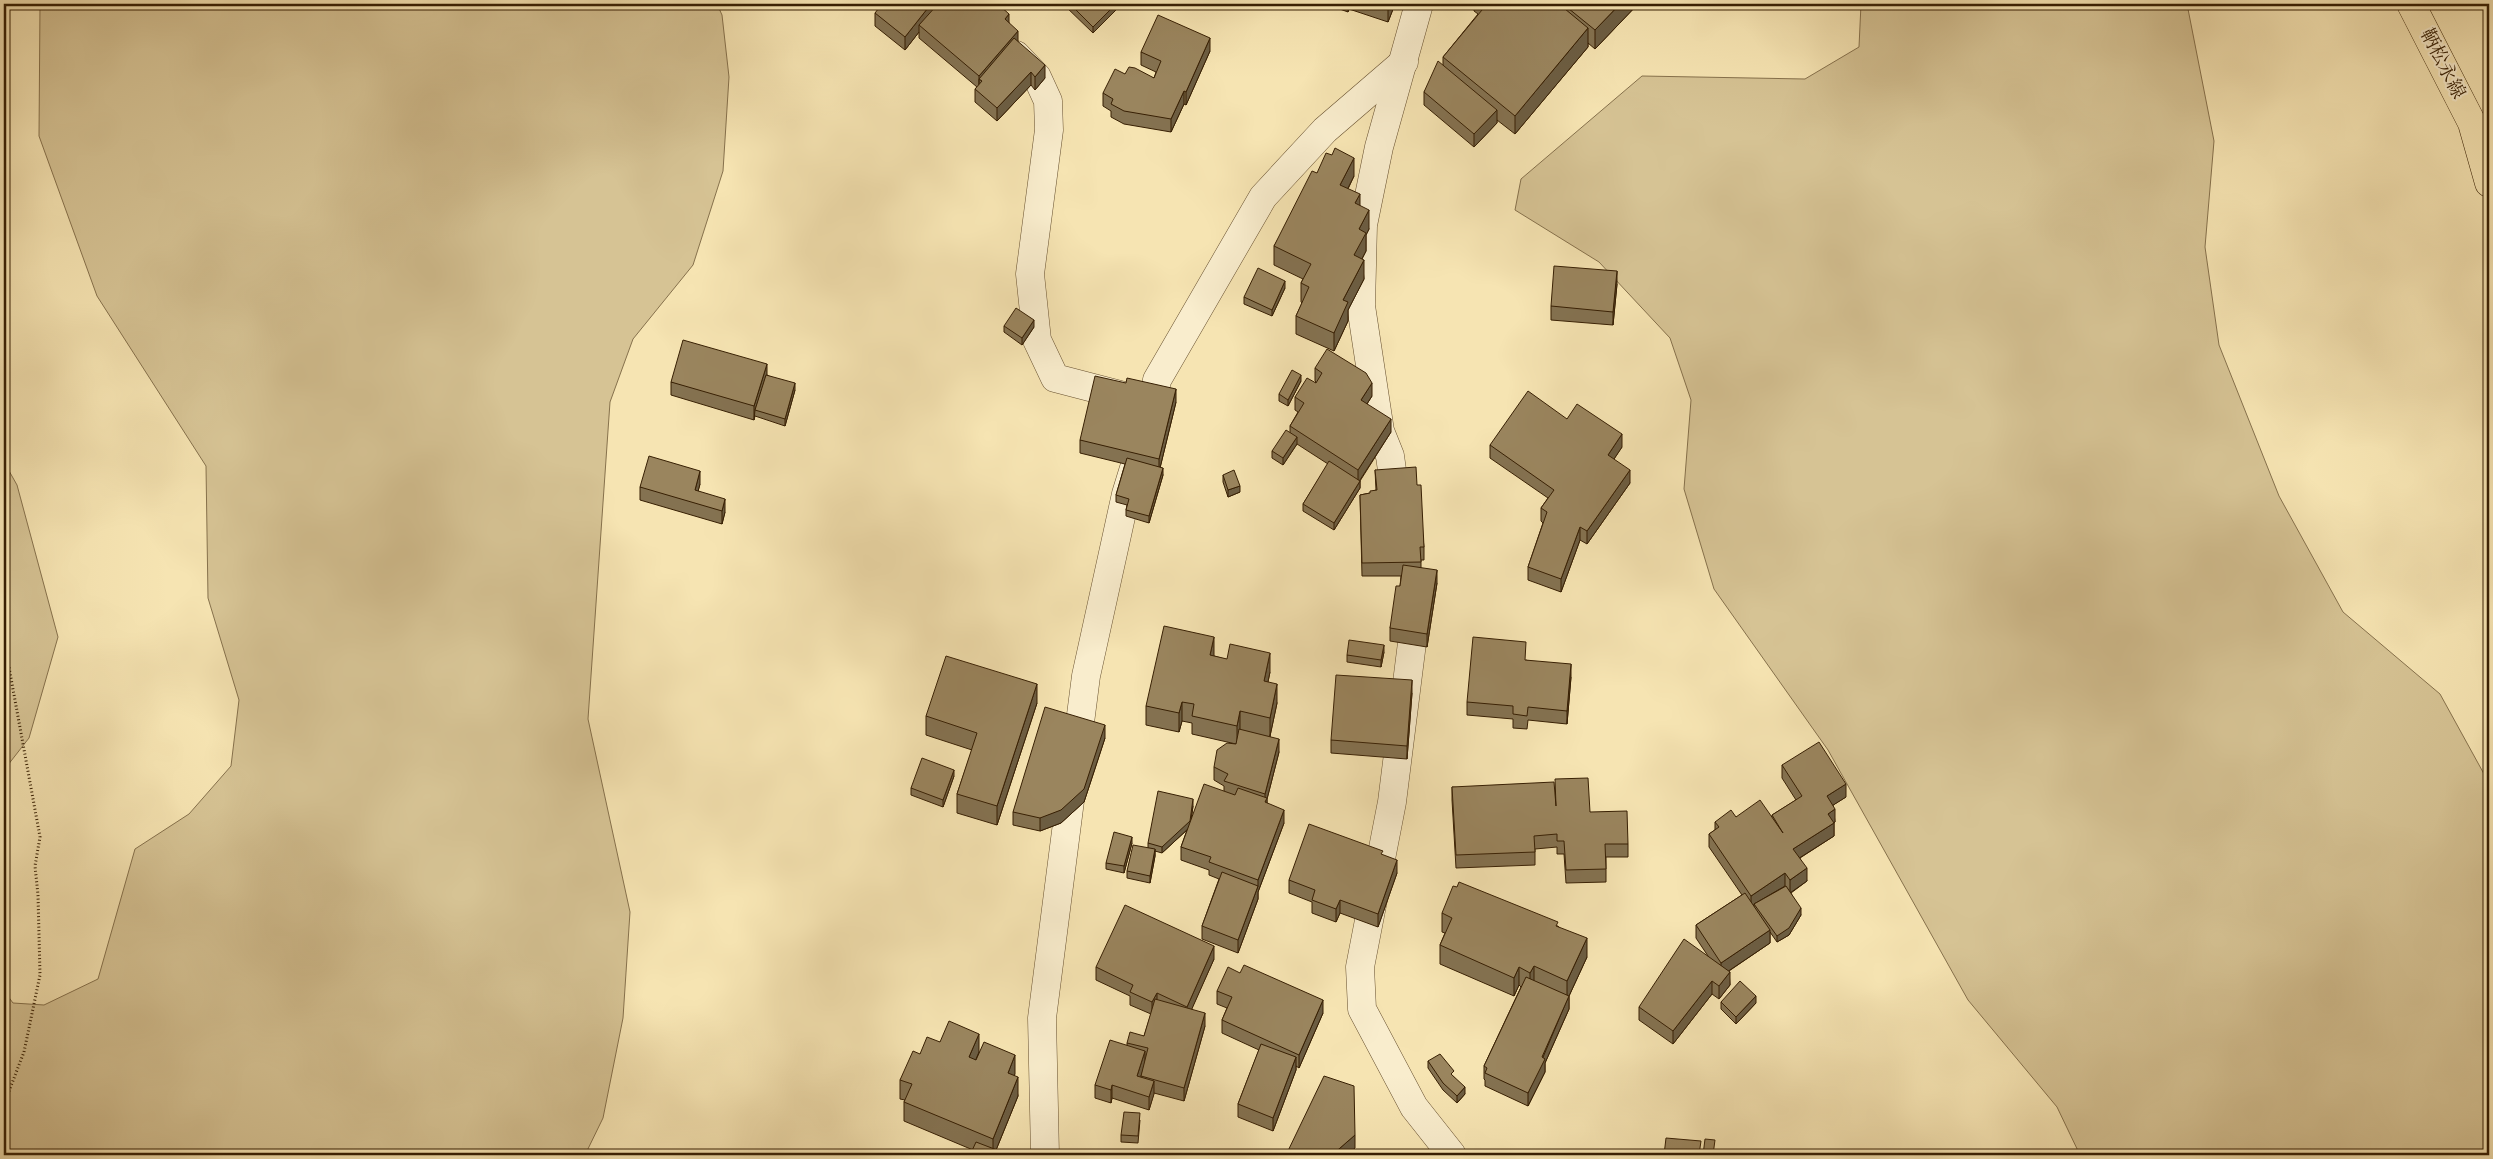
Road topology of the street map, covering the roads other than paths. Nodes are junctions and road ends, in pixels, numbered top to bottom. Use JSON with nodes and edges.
{"nodes":[{"id":1,"x":1419,"y":4,"type":"edge"},
{"id":2,"x":2411,"y":4,"type":"edge"},
{"id":3,"x":997,"y":34,"type":"edge"},
{"id":4,"x":1404,"y":62,"type":"junction"},
{"id":5,"x":2489,"y":182,"type":"edge"},
{"id":6,"x":1154,"y":404,"type":"junction"},
{"id":7,"x":1401,"y":532,"type":"edge"},
{"id":8,"x":1408,"y":579,"type":"edge"},
{"id":9,"x":1045,"y":1155,"type":"edge"},
{"id":10,"x":1452,"y":1155,"type":"edge"}],
"edges":[{"from":1,"to":4,"type":"street"},
{"from":2,"to":5,"type":"main road","name":"鞆松永線"},
{"from":3,"to":6,"type":"street"},
{"from":4,"to":6,"type":"street"},
{"from":4,"to":7,"type":"street"},
{"from":6,"to":9,"type":"street"},
{"from":8,"to":10,"type":"street"}]}
